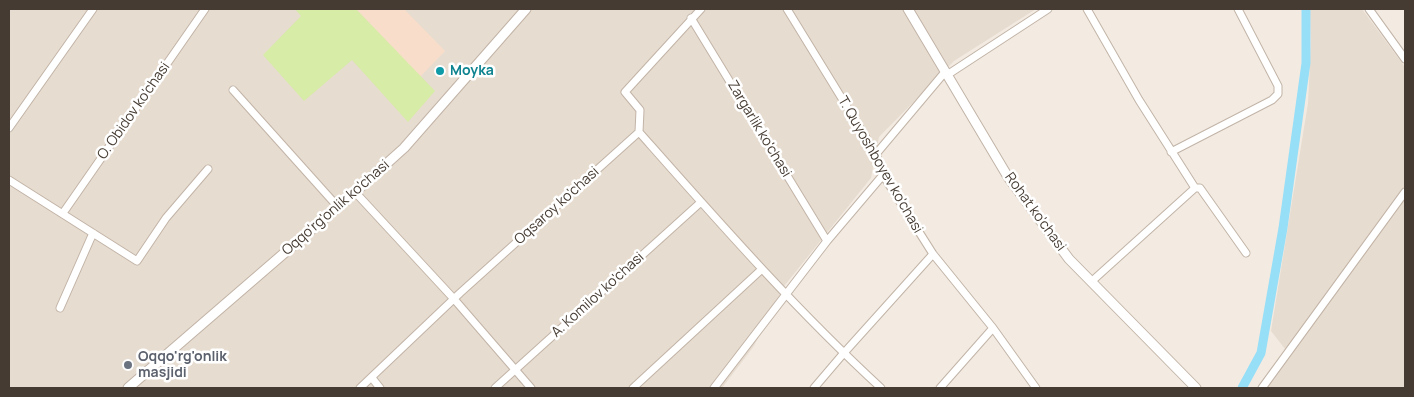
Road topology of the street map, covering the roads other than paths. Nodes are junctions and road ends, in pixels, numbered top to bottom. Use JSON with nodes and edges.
{"nodes":[{"id":1,"x":93,"y":9,"type":"edge"},
{"id":2,"x":205,"y":9,"type":"edge"},
{"id":3,"x":526,"y":9,"type":"edge"},
{"id":4,"x":701,"y":9,"type":"edge"},
{"id":5,"x":787,"y":9,"type":"edge"},
{"id":6,"x":908,"y":9,"type":"edge"},
{"id":7,"x":1048,"y":9,"type":"edge"},
{"id":8,"x":1087,"y":9,"type":"edge"},
{"id":9,"x":1238,"y":9,"type":"edge"},
{"id":10,"x":1369,"y":9,"type":"edge"},
{"id":11,"x":691,"y":18,"type":"junction"},
{"id":12,"x":1405,"y":59,"type":"edge"},
{"id":13,"x":946,"y":73,"type":"junction"},
{"id":14,"x":233,"y":90,"type":"dead end"},
{"id":15,"x":9,"y":128,"type":"edge"},
{"id":16,"x":639,"y":132,"type":"junction"},
{"id":17,"x":1172,"y":152,"type":"junction"},
{"id":18,"x":876,"y":154,"type":"junction"},
{"id":19,"x":208,"y":169,"type":"dead end"},
{"id":20,"x":883,"y":175,"type":"junction"},
{"id":21,"x":9,"y":180,"type":"edge"},
{"id":22,"x":1195,"y":188,"type":"junction"},
{"id":23,"x":355,"y":192,"type":"junction"},
{"id":24,"x":1405,"y":192,"type":"edge"},
{"id":25,"x":701,"y":202,"type":"junction"},
{"id":26,"x":338,"y":207,"type":"junction"},
{"id":27,"x":63,"y":213,"type":"junction"},
{"id":28,"x":93,"y":233,"type":"junction"},
{"id":29,"x":827,"y":241,"type":"junction"},
{"id":30,"x":1246,"y":253,"type":"dead end"},
{"id":31,"x":933,"y":254,"type":"junction"},
{"id":32,"x":762,"y":269,"type":"junction"},
{"id":33,"x":1092,"y":282,"type":"junction"},
{"id":34,"x":786,"y":296,"type":"junction"},
{"id":35,"x":454,"y":298,"type":"junction"},
{"id":36,"x":60,"y":308,"type":"dead end"},
{"id":37,"x":993,"y":328,"type":"junction"},
{"id":38,"x":843,"y":354,"type":"junction"},
{"id":39,"x":515,"y":370,"type":"junction"},
{"id":40,"x":372,"y":378,"type":"junction"},
{"id":41,"x":128,"y":388,"type":"edge"},
{"id":42,"x":360,"y":388,"type":"edge"},
{"id":43,"x":380,"y":388,"type":"edge"},
{"id":44,"x":495,"y":388,"type":"edge"},
{"id":45,"x":531,"y":388,"type":"edge"},
{"id":46,"x":633,"y":388,"type":"edge"},
{"id":47,"x":714,"y":388,"type":"edge"},
{"id":48,"x":814,"y":388,"type":"edge"},
{"id":49,"x":881,"y":388,"type":"edge"},
{"id":50,"x":940,"y":388,"type":"edge"},
{"id":51,"x":1036,"y":388,"type":"edge"},
{"id":52,"x":1196,"y":388,"type":"edge"},
{"id":53,"x":1262,"y":388,"type":"edge"}],
"edges":[{"from":1,"to":15,"type":"street"},
{"from":2,"to":27,"type":"street","name":"O. Obidov ko'chasi"},
{"from":3,"to":23,"type":"street","name":"Oqqo'rg'onlik ko'chasi"},
{"from":4,"to":11,"type":"street"},
{"from":5,"to":18,"type":"street","name":"T. Quyoshboyev ko'chasi"},
{"from":6,"to":13,"type":"street","name":"Rohat ko'chasi"},
{"from":7,"to":13,"type":"street"},
{"from":8,"to":17,"type":"street"},
{"from":9,"to":17,"type":"street"},
{"from":10,"to":12,"type":"street"},
{"from":11,"to":16,"type":"street"},
{"from":11,"to":29,"type":"street","name":"Zargarlik ko'chasi"},
{"from":13,"to":18,"type":"street"},
{"from":13,"to":33,"type":"street","name":"Rohat ko'chasi"},
{"from":14,"to":26,"type":"street"},
{"from":16,"to":25,"type":"street"},
{"from":16,"to":35,"type":"street","name":"Oqsaroy ko'chasi"},
{"from":17,"to":22,"type":"street"},
{"from":18,"to":20,"type":"street","name":"T. Quyoshboyev ko'chasi"},
{"from":19,"to":28,"type":"street"},
{"from":20,"to":29,"type":"street"},
{"from":20,"to":31,"type":"street","name":"T. Quyoshboyev ko'chasi"},
{"from":21,"to":27,"type":"street"},
{"from":22,"to":30,"type":"street"},
{"from":22,"to":33,"type":"street"},
{"from":23,"to":26,"type":"street","name":"Oqqo'rg'onlik ko'chasi"},
{"from":23,"to":35,"type":"street"},
{"from":24,"to":53,"type":"street"},
{"from":25,"to":32,"type":"street"},
{"from":25,"to":39,"type":"street","name":"A. Komilov ko'chasi"},
{"from":26,"to":41,"type":"street","name":"Oqqo'rg'onlik ko'chasi"},
{"from":27,"to":28,"type":"street"},
{"from":28,"to":36,"type":"street"},
{"from":29,"to":34,"type":"street"},
{"from":31,"to":37,"type":"street","name":"T. Quyoshboyev ko'chasi"},
{"from":31,"to":38,"type":"street"},
{"from":32,"to":34,"type":"street"},
{"from":32,"to":46,"type":"street"},
{"from":33,"to":52,"type":"street","name":"Rohat ko'chasi"},
{"from":34,"to":38,"type":"street"},
{"from":34,"to":47,"type":"street"},
{"from":35,"to":39,"type":"street"},
{"from":35,"to":40,"type":"street","name":"Oqsaroy ko'chasi"},
{"from":37,"to":50,"type":"street"},
{"from":37,"to":51,"type":"street","name":"T. Quyoshboyev ko'chasi"},
{"from":38,"to":48,"type":"street"},
{"from":38,"to":49,"type":"street"},
{"from":39,"to":44,"type":"street","name":"A. Komilov ko'chasi"},
{"from":39,"to":45,"type":"street"},
{"from":40,"to":42,"type":"street","name":"Oqsaroy ko'chasi"},
{"from":40,"to":43,"type":"street"}]}
